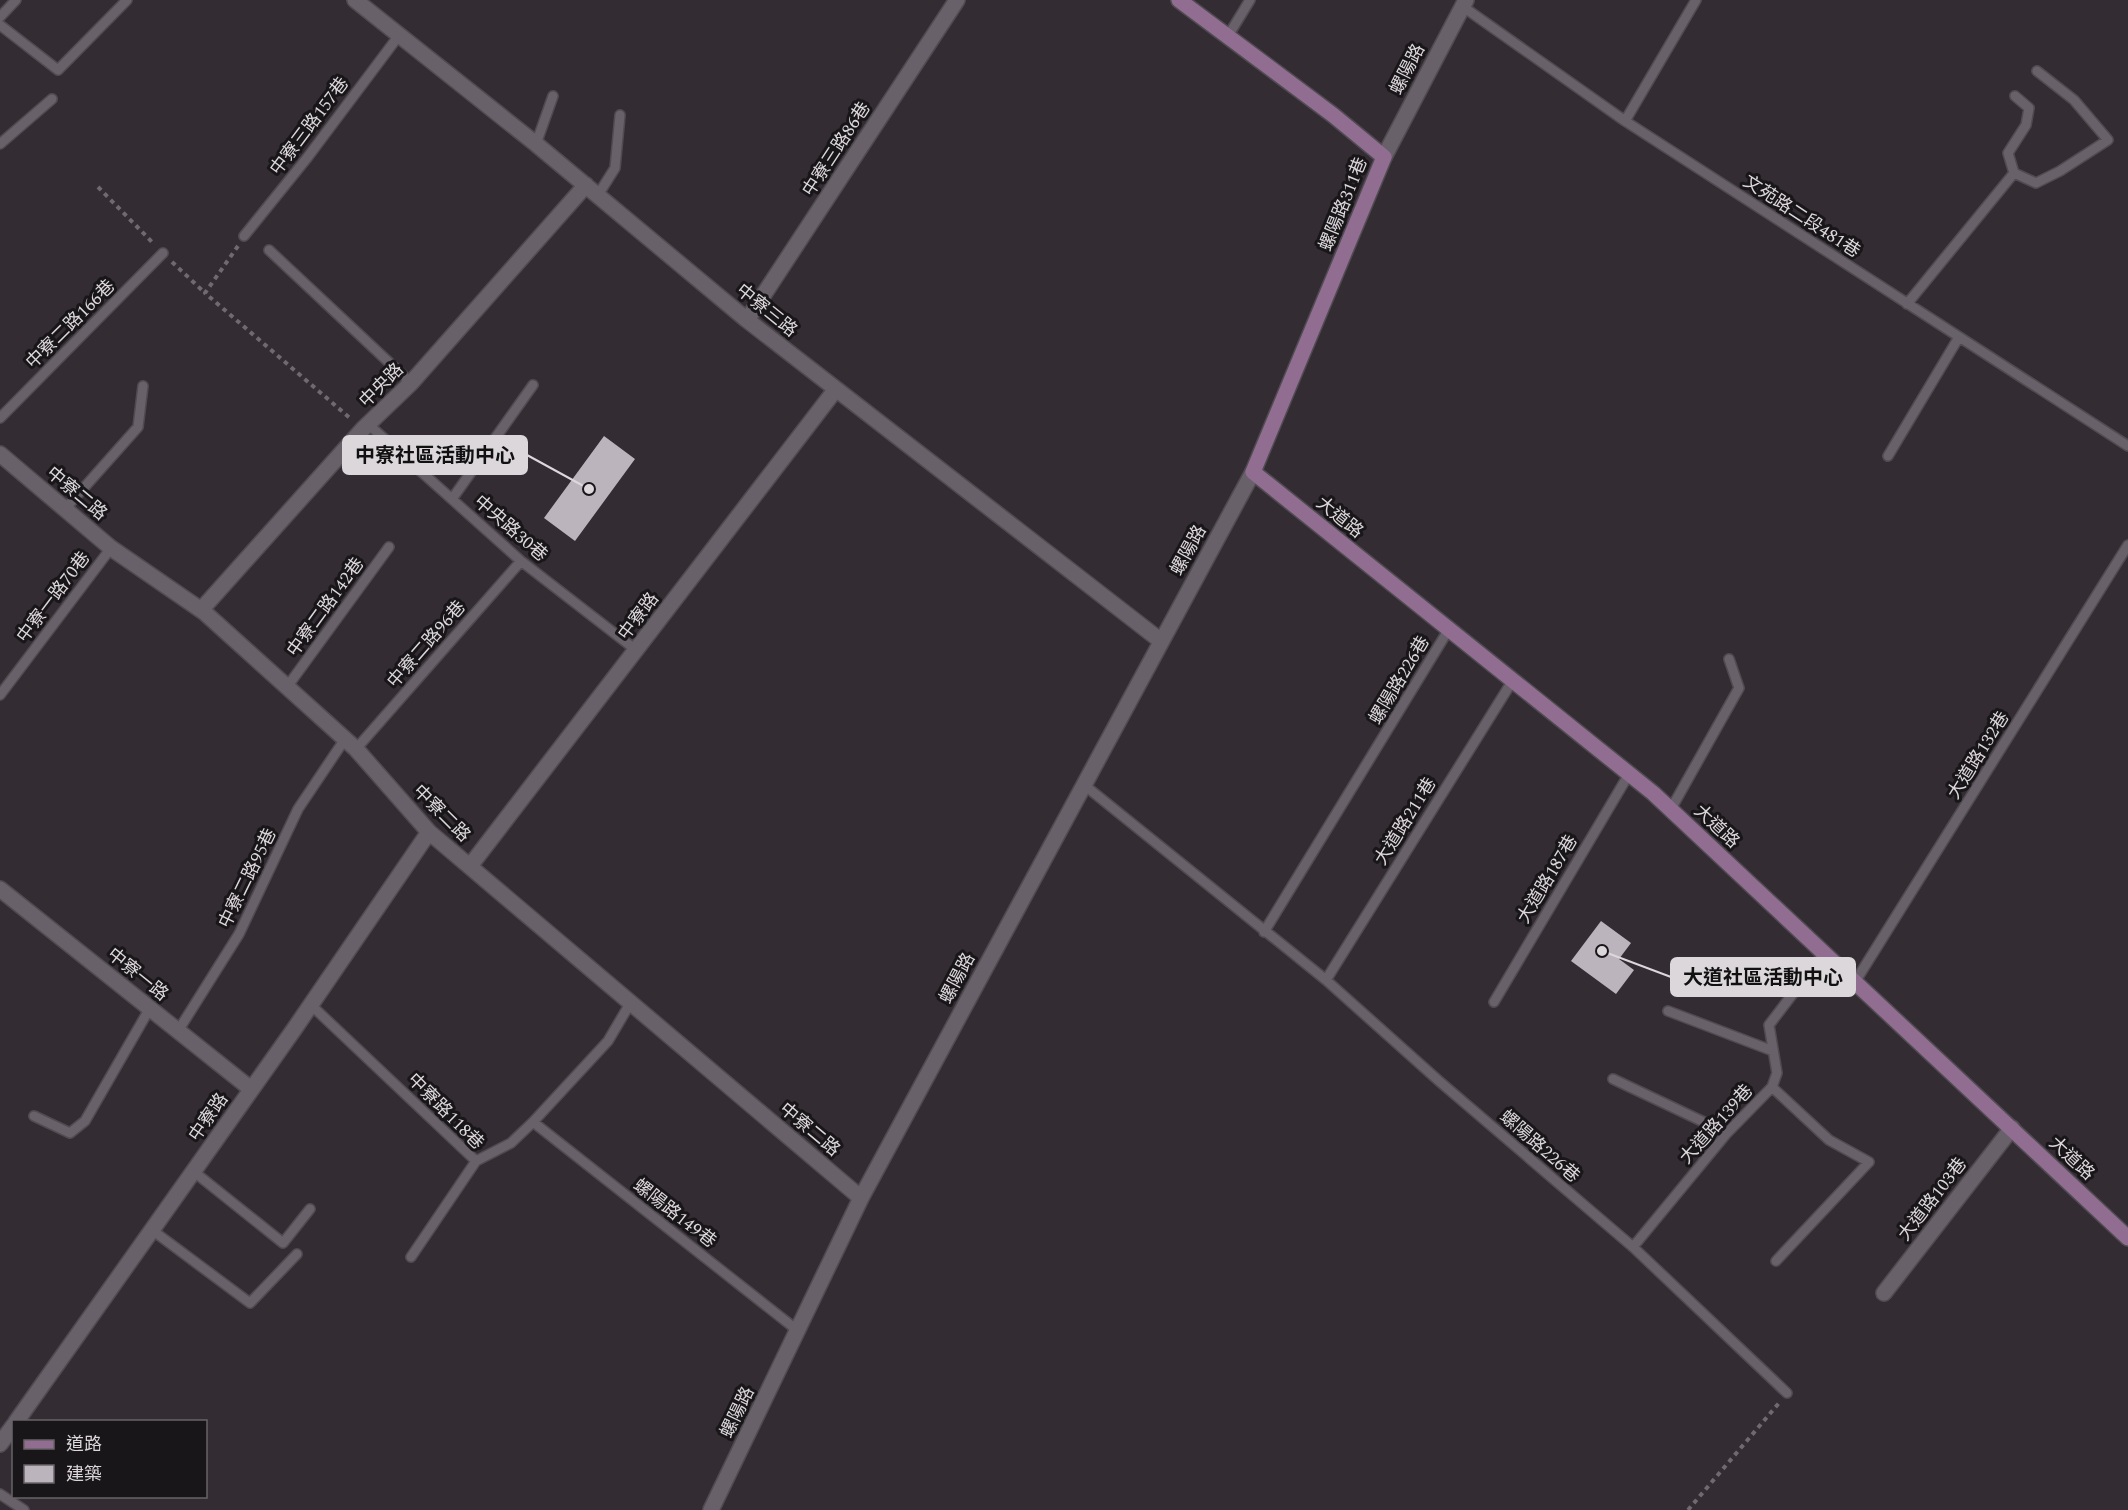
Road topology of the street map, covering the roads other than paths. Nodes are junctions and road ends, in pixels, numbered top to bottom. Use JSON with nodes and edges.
{"nodes":[{"id":1,"x":16,"y":0,"type":"edge"},
{"id":2,"x":126,"y":0,"type":"edge"},
{"id":3,"x":957,"y":0,"type":"edge"},
{"id":4,"x":1179,"y":0,"type":"edge"},
{"id":5,"x":1250,"y":0,"type":"edge"},
{"id":6,"x":1696,"y":0,"type":"edge"},
{"id":7,"x":359,"y":1,"type":"edge"},
{"id":8,"x":1464,"y":3,"type":"edge"},
{"id":9,"x":0,"y":17,"type":"edge"},
{"id":10,"x":0,"y":25,"type":"edge"},
{"id":11,"x":400,"y":34,"type":"junction"},
{"id":12,"x":1228,"y":36,"type":"junction"},
{"id":13,"x":2037,"y":71,"type":"dead end"},
{"id":14,"x":553,"y":96,"type":"dead end"},
{"id":15,"x":2015,"y":96,"type":"dead end"},
{"id":16,"x":52,"y":99,"type":"dead end"},
{"id":17,"x":620,"y":115,"type":"dead end"},
{"id":18,"x":1625,"y":122,"type":"junction"},
{"id":19,"x":0,"y":144,"type":"edge"},
{"id":20,"x":536,"y":144,"type":"junction"},
{"id":21,"x":1384,"y":157,"type":"junction"},
{"id":22,"x":2014,"y":173,"type":"junction"},
{"id":23,"x":592,"y":190,"type":"junction"},
{"id":24,"x":244,"y":236,"type":"road end"},
{"id":25,"x":269,"y":250,"type":"dead end"},
{"id":26,"x":163,"y":253,"type":"road end"},
{"id":27,"x":1907,"y":304,"type":"junction"},
{"id":28,"x":747,"y":320,"type":"junction"},
{"id":29,"x":1959,"y":337,"type":"junction"},
{"id":30,"x":411,"y":383,"type":"junction"},
{"id":31,"x":534,"y":385,"type":"dead end"},
{"id":32,"x":143,"y":386,"type":"dead end"},
{"id":33,"x":836,"y":388,"type":"junction"},
{"id":34,"x":0,"y":418,"type":"edge"},
{"id":35,"x":366,"y":427,"type":"junction"},
{"id":36,"x":2128,"y":446,"type":"edge"},
{"id":37,"x":0,"y":454,"type":"edge"},
{"id":38,"x":1888,"y":456,"type":"dead end"},
{"id":39,"x":1253,"y":472,"type":"junction"},
{"id":40,"x":452,"y":499,"type":"junction"},
{"id":41,"x":65,"y":509,"type":"junction"},
{"id":42,"x":2128,"y":545,"type":"edge"},
{"id":43,"x":389,"y":547,"type":"dead end"},
{"id":44,"x":111,"y":548,"type":"junction"},
{"id":45,"x":521,"y":561,"type":"junction"},
{"id":46,"x":201,"y":610,"type":"junction"},
{"id":47,"x":1449,"y":629,"type":"junction"},
{"id":48,"x":1161,"y":641,"type":"junction"},
{"id":49,"x":636,"y":650,"type":"junction"},
{"id":50,"x":1729,"y":659,"type":"dead end"},
{"id":51,"x":1513,"y":680,"type":"junction"},
{"id":52,"x":287,"y":687,"type":"junction"},
{"id":53,"x":0,"y":695,"type":"edge"},
{"id":54,"x":351,"y":744,"type":"junction"},
{"id":55,"x":1629,"y":774,"type":"junction"},
{"id":56,"x":1083,"y":784,"type":"junction"},
{"id":57,"x":1671,"y":809,"type":"junction"},
{"id":58,"x":429,"y":832,"type":"junction"},
{"id":59,"x":470,"y":866,"type":"junction"},
{"id":60,"x":0,"y":889,"type":"edge"},
{"id":61,"x":1264,"y":932,"type":"junction"},
{"id":62,"x":1824,"y":953,"type":"junction"},
{"id":63,"x":1326,"y":980,"type":"junction"},
{"id":64,"x":1855,"y":982,"type":"junction"},
{"id":65,"x":631,"y":1002,"type":"junction"},
{"id":66,"x":1494,"y":1002,"type":"dead end"},
{"id":67,"x":310,"y":1004,"type":"junction"},
{"id":68,"x":150,"y":1008,"type":"junction"},
{"id":69,"x":1668,"y":1011,"type":"dead end"},
{"id":70,"x":178,"y":1031,"type":"junction"},
{"id":71,"x":1773,"y":1051,"type":"junction"},
{"id":72,"x":1613,"y":1079,"type":"dead end"},
{"id":73,"x":1772,"y":1087,"type":"junction"},
{"id":74,"x":251,"y":1089,"type":"junction"},
{"id":75,"x":34,"y":1116,"type":"dead end"},
{"id":76,"x":533,"y":1122,"type":"junction"},
{"id":77,"x":2012,"y":1128,"type":"junction"},
{"id":78,"x":1727,"y":1133,"type":"junction"},
{"id":79,"x":476,"y":1161,"type":"junction"},
{"id":80,"x":193,"y":1171,"type":"junction"},
{"id":81,"x":861,"y":1198,"type":"junction"},
{"id":82,"x":310,"y":1209,"type":"dead end"},
{"id":83,"x":152,"y":1230,"type":"junction"},
{"id":84,"x":2128,"y":1238,"type":"edge"},
{"id":85,"x":1633,"y":1247,"type":"junction"},
{"id":86,"x":297,"y":1254,"type":"dead end"},
{"id":87,"x":411,"y":1257,"type":"dead end"},
{"id":88,"x":1776,"y":1261,"type":"dead end"},
{"id":89,"x":1884,"y":1293,"type":"dead end"},
{"id":90,"x":797,"y":1330,"type":"junction"},
{"id":91,"x":1787,"y":1393,"type":"road end"},
{"id":92,"x":17,"y":1420,"type":"edge"},
{"id":93,"x":12,"y":1427,"type":"edge"},
{"id":94,"x":0,"y":1444,"type":"edge"},
{"id":95,"x":0,"y":1494,"type":"edge"},
{"id":96,"x":24,"y":1510,"type":"edge"},
{"id":97,"x":711,"y":1510,"type":"edge"}],
"edges":[{"from":1,"to":9,"type":"lane"},
{"from":2,"to":10,"type":"lane"},
{"from":3,"to":28,"type":"street","name":"中寮三路86巷"},
{"from":4,"to":12,"type":"street","name":"螺陽路311巷"},
{"from":5,"to":12,"type":"lane"},
{"from":6,"to":18,"type":"lane"},
{"from":7,"to":11,"type":"street","name":"中寮三路"},
{"from":8,"to":18,"type":"lane","name":"文苑路二段481巷"},
{"from":8,"to":21,"type":"street","name":"螺陽路"},
{"from":11,"to":20,"type":"street","name":"中寮三路"},
{"from":11,"to":24,"type":"lane","name":"中寮三路157巷"},
{"from":12,"to":21,"type":"street","name":"螺陽路311巷"},
{"from":13,"to":22,"type":"lane"},
{"from":14,"to":20,"type":"lane"},
{"from":15,"to":22,"type":"lane"},
{"from":16,"to":19,"type":"lane"},
{"from":17,"to":23,"type":"lane"},
{"from":18,"to":27,"type":"lane","name":"文苑路二段481巷"},
{"from":20,"to":23,"type":"street","name":"中寮三路"},
{"from":21,"to":39,"type":"street","name":"螺陽路311巷"},
{"from":22,"to":27,"type":"lane"},
{"from":23,"to":28,"type":"street","name":"中寮三路"},
{"from":23,"to":30,"type":"street","name":"中央路"},
{"from":25,"to":30,"type":"lane"},
{"from":26,"to":34,"type":"lane","name":"中寮二路166巷"},
{"from":27,"to":29,"type":"lane","name":"文苑路二段481巷"},
{"from":28,"to":33,"type":"street","name":"中寮三路"},
{"from":29,"to":36,"type":"lane","name":"文苑路二段481巷"},
{"from":29,"to":38,"type":"lane"},
{"from":30,"to":35,"type":"street","name":"中央路"},
{"from":31,"to":40,"type":"lane"},
{"from":32,"to":41,"type":"lane"},
{"from":33,"to":48,"type":"street","name":"中寮三路"},
{"from":33,"to":49,"type":"street","name":"中寮路"},
{"from":35,"to":40,"type":"lane","name":"中央路30巷"},
{"from":35,"to":46,"type":"street","name":"中央路"},
{"from":37,"to":41,"type":"street","name":"中寮二路"},
{"from":39,"to":47,"type":"street","name":"大道路"},
{"from":39,"to":48,"type":"street","name":"螺陽路"},
{"from":40,"to":45,"type":"lane","name":"中央路30巷"},
{"from":41,"to":44,"type":"street","name":"中寮二路"},
{"from":42,"to":64,"type":"lane","name":"大道路132巷"},
{"from":43,"to":52,"type":"lane","name":"中寮二路142巷"},
{"from":44,"to":46,"type":"street","name":"中寮二路"},
{"from":44,"to":53,"type":"lane","name":"中寮一路70巷"},
{"from":45,"to":49,"type":"lane","name":"中央路30巷"},
{"from":45,"to":54,"type":"lane","name":"中寮二路96巷"},
{"from":46,"to":52,"type":"street","name":"中寮二路"},
{"from":47,"to":51,"type":"street","name":"大道路"},
{"from":47,"to":61,"type":"lane","name":"螺陽路226巷"},
{"from":48,"to":56,"type":"street","name":"螺陽路"},
{"from":49,"to":59,"type":"street","name":"中寮路"},
{"from":50,"to":57,"type":"lane"},
{"from":51,"to":55,"type":"street","name":"大道路"},
{"from":51,"to":63,"type":"lane","name":"大道路211巷"},
{"from":52,"to":54,"type":"street","name":"中寮二路"},
{"from":54,"to":58,"type":"street","name":"中寮二路"},
{"from":54,"to":70,"type":"lane","name":"中寮二路95巷"},
{"from":55,"to":57,"type":"street","name":"大道路"},
{"from":55,"to":66,"type":"lane","name":"大道路187巷"},
{"from":56,"to":61,"type":"lane","name":"螺陽路226巷"},
{"from":56,"to":81,"type":"street","name":"螺陽路"},
{"from":57,"to":62,"type":"street","name":"大道路"},
{"from":58,"to":59,"type":"street","name":"中寮二路"},
{"from":58,"to":67,"type":"street","name":"中寮路"},
{"from":59,"to":65,"type":"street","name":"中寮二路"},
{"from":60,"to":68,"type":"street","name":"中寮一路"},
{"from":61,"to":63,"type":"lane","name":"螺陽路226巷"},
{"from":62,"to":64,"type":"street","name":"大道路"},
{"from":62,"to":71,"type":"lane","name":"大道路139巷"},
{"from":63,"to":85,"type":"lane","name":"螺陽路226巷"},
{"from":64,"to":77,"type":"street","name":"大道路"},
{"from":65,"to":76,"type":"lane"},
{"from":65,"to":81,"type":"street","name":"中寮二路"},
{"from":67,"to":74,"type":"street","name":"中寮路"},
{"from":67,"to":79,"type":"lane","name":"中寮路118巷"},
{"from":68,"to":70,"type":"street","name":"中寮一路"},
{"from":68,"to":75,"type":"lane"},
{"from":69,"to":71,"type":"lane"},
{"from":70,"to":74,"type":"street","name":"中寮一路"},
{"from":71,"to":73,"type":"lane","name":"大道路139巷"},
{"from":72,"to":78,"type":"lane"},
{"from":73,"to":78,"type":"lane","name":"大道路139巷"},
{"from":73,"to":88,"type":"lane"},
{"from":74,"to":80,"type":"street","name":"中寮路"},
{"from":76,"to":79,"type":"lane"},
{"from":76,"to":90,"type":"lane","name":"螺陽路149巷"},
{"from":77,"to":84,"type":"street","name":"大道路"},
{"from":77,"to":89,"type":"street","name":"大道路103巷"},
{"from":78,"to":85,"type":"lane","name":"大道路139巷"},
{"from":79,"to":87,"type":"lane","name":"中寮路118巷"},
{"from":80,"to":82,"type":"lane"},
{"from":80,"to":83,"type":"street","name":"中寮路"},
{"from":81,"to":90,"type":"street","name":"螺陽路"},
{"from":83,"to":86,"type":"lane"},
{"from":83,"to":92,"type":"street","name":"中寮路"},
{"from":85,"to":91,"type":"lane","name":"螺陽路226巷"},
{"from":90,"to":97,"type":"street","name":"螺陽路"},
{"from":93,"to":94,"type":"street","name":"中寮路"},
{"from":95,"to":96,"type":"lane"}]}
